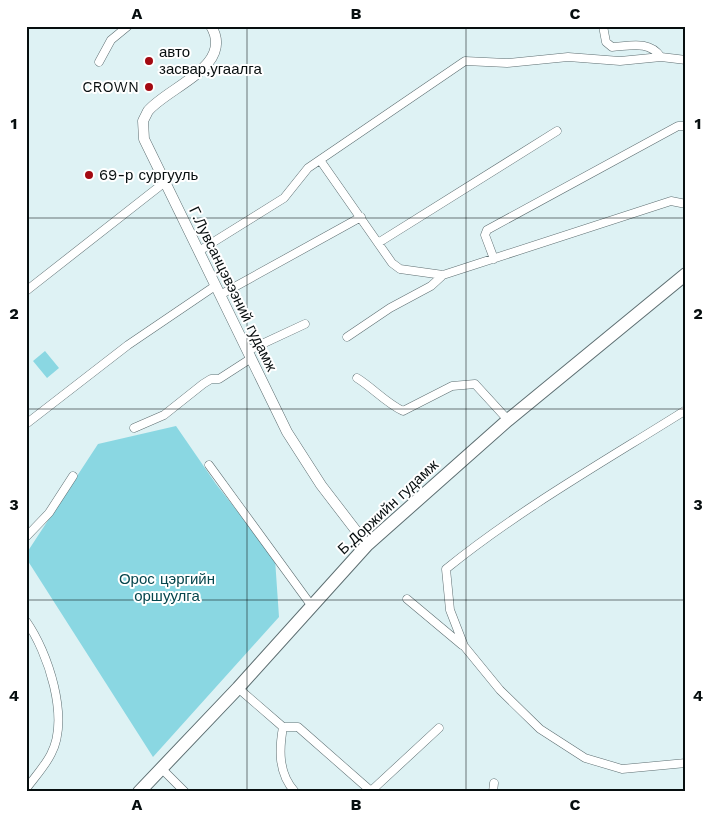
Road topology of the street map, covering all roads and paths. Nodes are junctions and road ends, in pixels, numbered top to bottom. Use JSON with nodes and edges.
{"nodes":[{"id":1,"x":128,"y":26,"type":"edge"},
{"id":2,"x":212,"y":26,"type":"edge"},
{"id":3,"x":603,"y":26,"type":"edge"},
{"id":4,"x":661,"y":57,"type":"junction"},
{"id":5,"x":686,"y":60,"type":"edge"},
{"id":6,"x":99,"y":62,"type":"dead end"},
{"id":7,"x":686,"y":126,"type":"edge"},
{"id":8,"x":557,"y":131,"type":"dead end"},
{"id":9,"x":320,"y":160,"type":"junction"},
{"id":10,"x":165,"y":182,"type":"junction"},
{"id":11,"x":686,"y":204,"type":"edge"},
{"id":12,"x":361,"y":217,"type":"junction"},
{"id":13,"x":378,"y":242,"type":"junction"},
{"id":14,"x":199,"y":251,"type":"junction"},
{"id":15,"x":494,"y":259,"type":"junction"},
{"id":16,"x":686,"y":274,"type":"edge"},
{"id":17,"x":443,"y":275,"type":"junction"},
{"id":18,"x":26,"y":291,"type":"edge"},
{"id":19,"x":217,"y":291,"type":"junction"},
{"id":20,"x":305,"y":324,"type":"dead end"},
{"id":21,"x":347,"y":337,"type":"dead end"},
{"id":22,"x":249,"y":355,"type":"junction"},
{"id":23,"x":357,"y":378,"type":"dead end"},
{"id":24,"x":686,"y":410,"type":"edge"},
{"id":25,"x":508,"y":420,"type":"junction"},
{"id":26,"x":26,"y":424,"type":"edge"},
{"id":27,"x":134,"y":428,"type":"dead end"},
{"id":28,"x":209,"y":465,"type":"dead end"},
{"id":29,"x":73,"y":476,"type":"dead end"},
{"id":30,"x":26,"y":537,"type":"edge"},
{"id":31,"x":367,"y":545,"type":"junction"},
{"id":32,"x":407,"y":599,"type":"dead end"},
{"id":33,"x":311,"y":605,"type":"junction"},
{"id":34,"x":26,"y":621,"type":"edge"},
{"id":35,"x":464,"y":646,"type":"junction"},
{"id":36,"x":238,"y":688,"type":"junction"},
{"id":37,"x":283,"y":727,"type":"junction"},
{"id":38,"x":439,"y":728,"type":"dead end"},
{"id":39,"x":686,"y":763,"type":"edge"},
{"id":40,"x":162,"y":769,"type":"junction"},
{"id":41,"x":494,"y":783,"type":"dead end"},
{"id":42,"x":26,"y":789,"type":"edge"},
{"id":43,"x":139,"y":792,"type":"edge"},
{"id":44,"x":185,"y":792,"type":"edge"},
{"id":45,"x":295,"y":792,"type":"edge"},
{"id":46,"x":371,"y":792,"type":"edge"},
{"id":47,"x":493,"y":792,"type":"edge"}],
"edges":[{"from":1,"to":6,"type":"street"},
{"from":2,"to":10,"type":"street","name":"Г.Лувсанцэвээний гудамж"},
{"from":3,"to":4,"type":"street"},
{"from":4,"to":5,"type":"street"},
{"from":4,"to":9,"type":"street"},
{"from":7,"to":15,"type":"street"},
{"from":8,"to":13,"type":"street"},
{"from":9,"to":12,"type":"street"},
{"from":9,"to":14,"type":"street"},
{"from":10,"to":14,"type":"street","name":"Г.Лувсанцэвээний гудамж"},
{"from":10,"to":18,"type":"street"},
{"from":11,"to":15,"type":"street"},
{"from":12,"to":13,"type":"street"},
{"from":12,"to":19,"type":"street"},
{"from":13,"to":17,"type":"street"},
{"from":14,"to":19,"type":"street","name":"Г.Лувсанцэвээний гудамж"},
{"from":15,"to":17,"type":"street"},
{"from":16,"to":25,"type":"main road","name":"Б.Доржийн гудамж"},
{"from":17,"to":21,"type":"street"},
{"from":19,"to":22,"type":"street","name":"Г.Лувсанцэвээний гудамж"},
{"from":19,"to":26,"type":"street"},
{"from":20,"to":22,"type":"street"},
{"from":22,"to":27,"type":"street"},
{"from":22,"to":31,"type":"street","name":"Г.Лувсанцэвээний гудамж"},
{"from":23,"to":25,"type":"street"},
{"from":24,"to":35,"type":"street"},
{"from":25,"to":31,"type":"main road","name":"Б.Доржийн гудамж"},
{"from":28,"to":33,"type":"street"},
{"from":29,"to":30,"type":"street"},
{"from":31,"to":33,"type":"main road","name":"Б.Доржийн гудамж"},
{"from":32,"to":35,"type":"street"},
{"from":33,"to":36,"type":"main road","name":"Б.Доржийн гудамж"},
{"from":34,"to":42,"type":"street"},
{"from":35,"to":39,"type":"street"},
{"from":36,"to":37,"type":"street"},
{"from":36,"to":40,"type":"main road","name":"Б.Доржийн гудамж"},
{"from":37,"to":45,"type":"street"},
{"from":37,"to":46,"type":"street"},
{"from":38,"to":46,"type":"street"},
{"from":40,"to":43,"type":"main road","name":"Б.Доржийн гудамж"},
{"from":40,"to":44,"type":"street"},
{"from":41,"to":47,"type":"street"}]}
